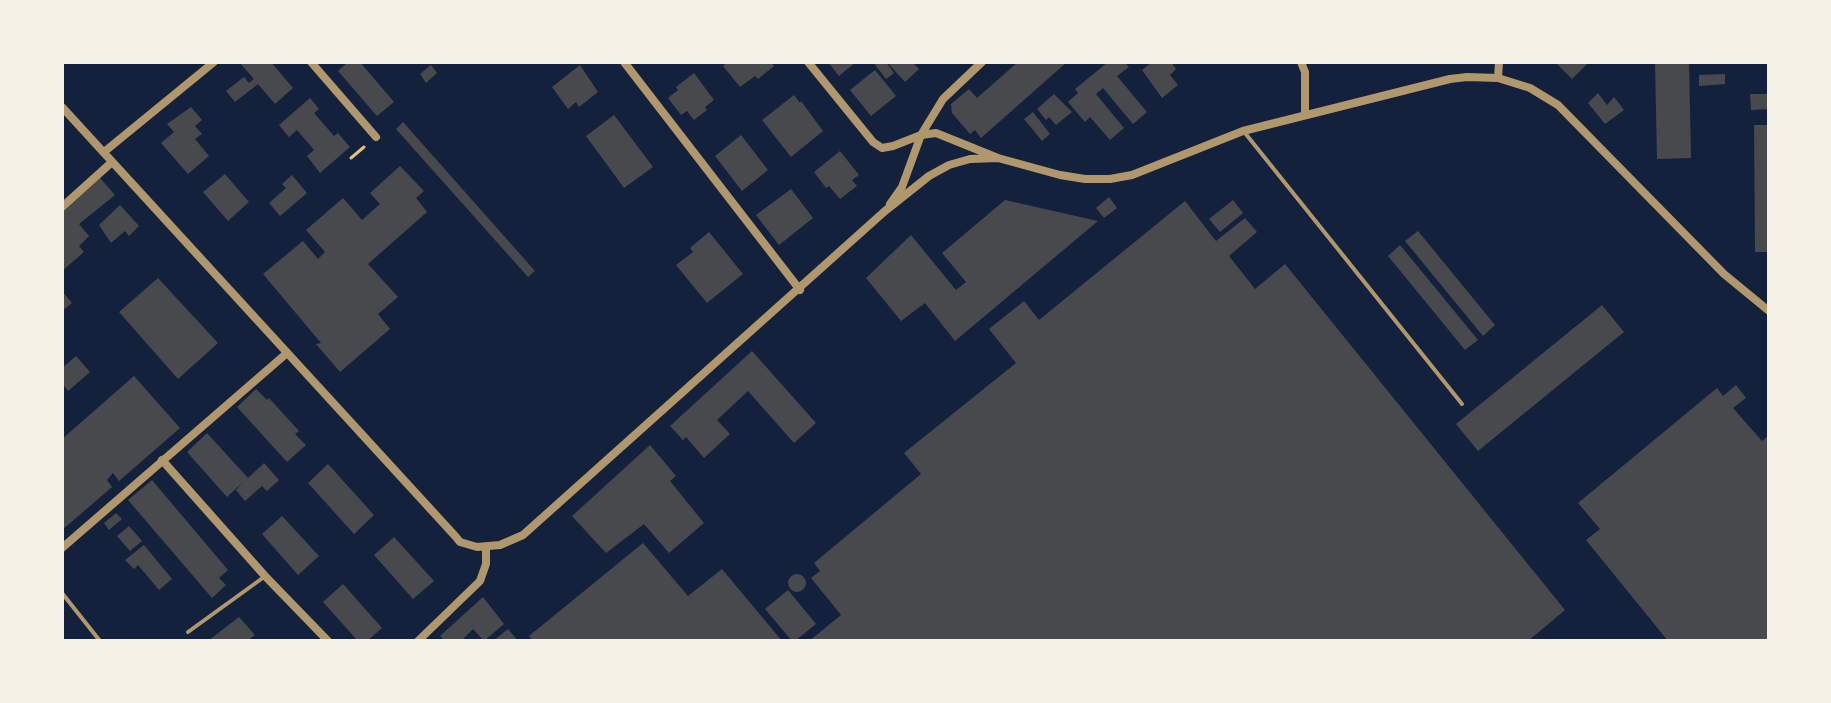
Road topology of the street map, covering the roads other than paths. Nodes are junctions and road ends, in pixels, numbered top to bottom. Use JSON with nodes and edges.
{"nodes":[{"id":1,"x":214,"y":62,"type":"edge"},
{"id":2,"x":311,"y":62,"type":"edge"},
{"id":3,"x":624,"y":62,"type":"edge"},
{"id":4,"x":808,"y":62,"type":"edge"},
{"id":5,"x":982,"y":62,"type":"edge"},
{"id":6,"x":1301,"y":62,"type":"edge"},
{"id":7,"x":1499,"y":62,"type":"edge"},
{"id":8,"x":1498,"y":78,"type":"junction"},
{"id":9,"x":62,"y":107,"type":"edge"},
{"id":10,"x":1305,"y":115,"type":"junction"},
{"id":11,"x":1243,"y":131,"type":"junction"},
{"id":12,"x":921,"y":135,"type":"junction"},
{"id":13,"x":376,"y":137,"type":"road end"},
{"id":14,"x":104,"y":152,"type":"junction"},
{"id":15,"x":998,"y":158,"type":"junction"},
{"id":16,"x":112,"y":162,"type":"junction"},
{"id":17,"x":62,"y":207,"type":"edge"},
{"id":18,"x":885,"y":211,"type":"junction"},
{"id":19,"x":800,"y":290,"type":"junction"},
{"id":20,"x":1769,"y":311,"type":"edge"},
{"id":21,"x":287,"y":353,"type":"junction"},
{"id":22,"x":1462,"y":404,"type":"dead end"},
{"id":23,"x":162,"y":460,"type":"junction"},
{"id":24,"x":486,"y":547,"type":"junction"},
{"id":25,"x":62,"y":548,"type":"edge"},
{"id":26,"x":265,"y":576,"type":"junction"},
{"id":27,"x":62,"y":593,"type":"edge"},
{"id":28,"x":188,"y":632,"type":"dead end"},
{"id":29,"x":100,"y":641,"type":"edge"},
{"id":30,"x":328,"y":641,"type":"edge"},
{"id":31,"x":418,"y":641,"type":"edge"}],
"edges":[{"from":1,"to":14,"type":"street"},
{"from":2,"to":13,"type":"street"},
{"from":3,"to":19,"type":"street"},
{"from":4,"to":12,"type":"street"},
{"from":5,"to":12,"type":"street"},
{"from":6,"to":10,"type":"street"},
{"from":7,"to":8,"type":"street"},
{"from":8,"to":10,"type":"street"},
{"from":8,"to":20,"type":"street"},
{"from":9,"to":14,"type":"street"},
{"from":10,"to":11,"type":"street"},
{"from":11,"to":15,"type":"street"},
{"from":11,"to":22,"type":"lane"},
{"from":12,"to":15,"type":"street"},
{"from":12,"to":18,"type":"street"},
{"from":14,"to":16,"type":"street"},
{"from":15,"to":18,"type":"street"},
{"from":16,"to":17,"type":"street"},
{"from":16,"to":21,"type":"street"},
{"from":18,"to":19,"type":"street"},
{"from":19,"to":24,"type":"street"},
{"from":21,"to":23,"type":"street"},
{"from":21,"to":24,"type":"street"},
{"from":23,"to":25,"type":"street"},
{"from":23,"to":26,"type":"street"},
{"from":24,"to":31,"type":"street"},
{"from":26,"to":28,"type":"lane"},
{"from":26,"to":30,"type":"street"},
{"from":27,"to":29,"type":"lane"}]}
